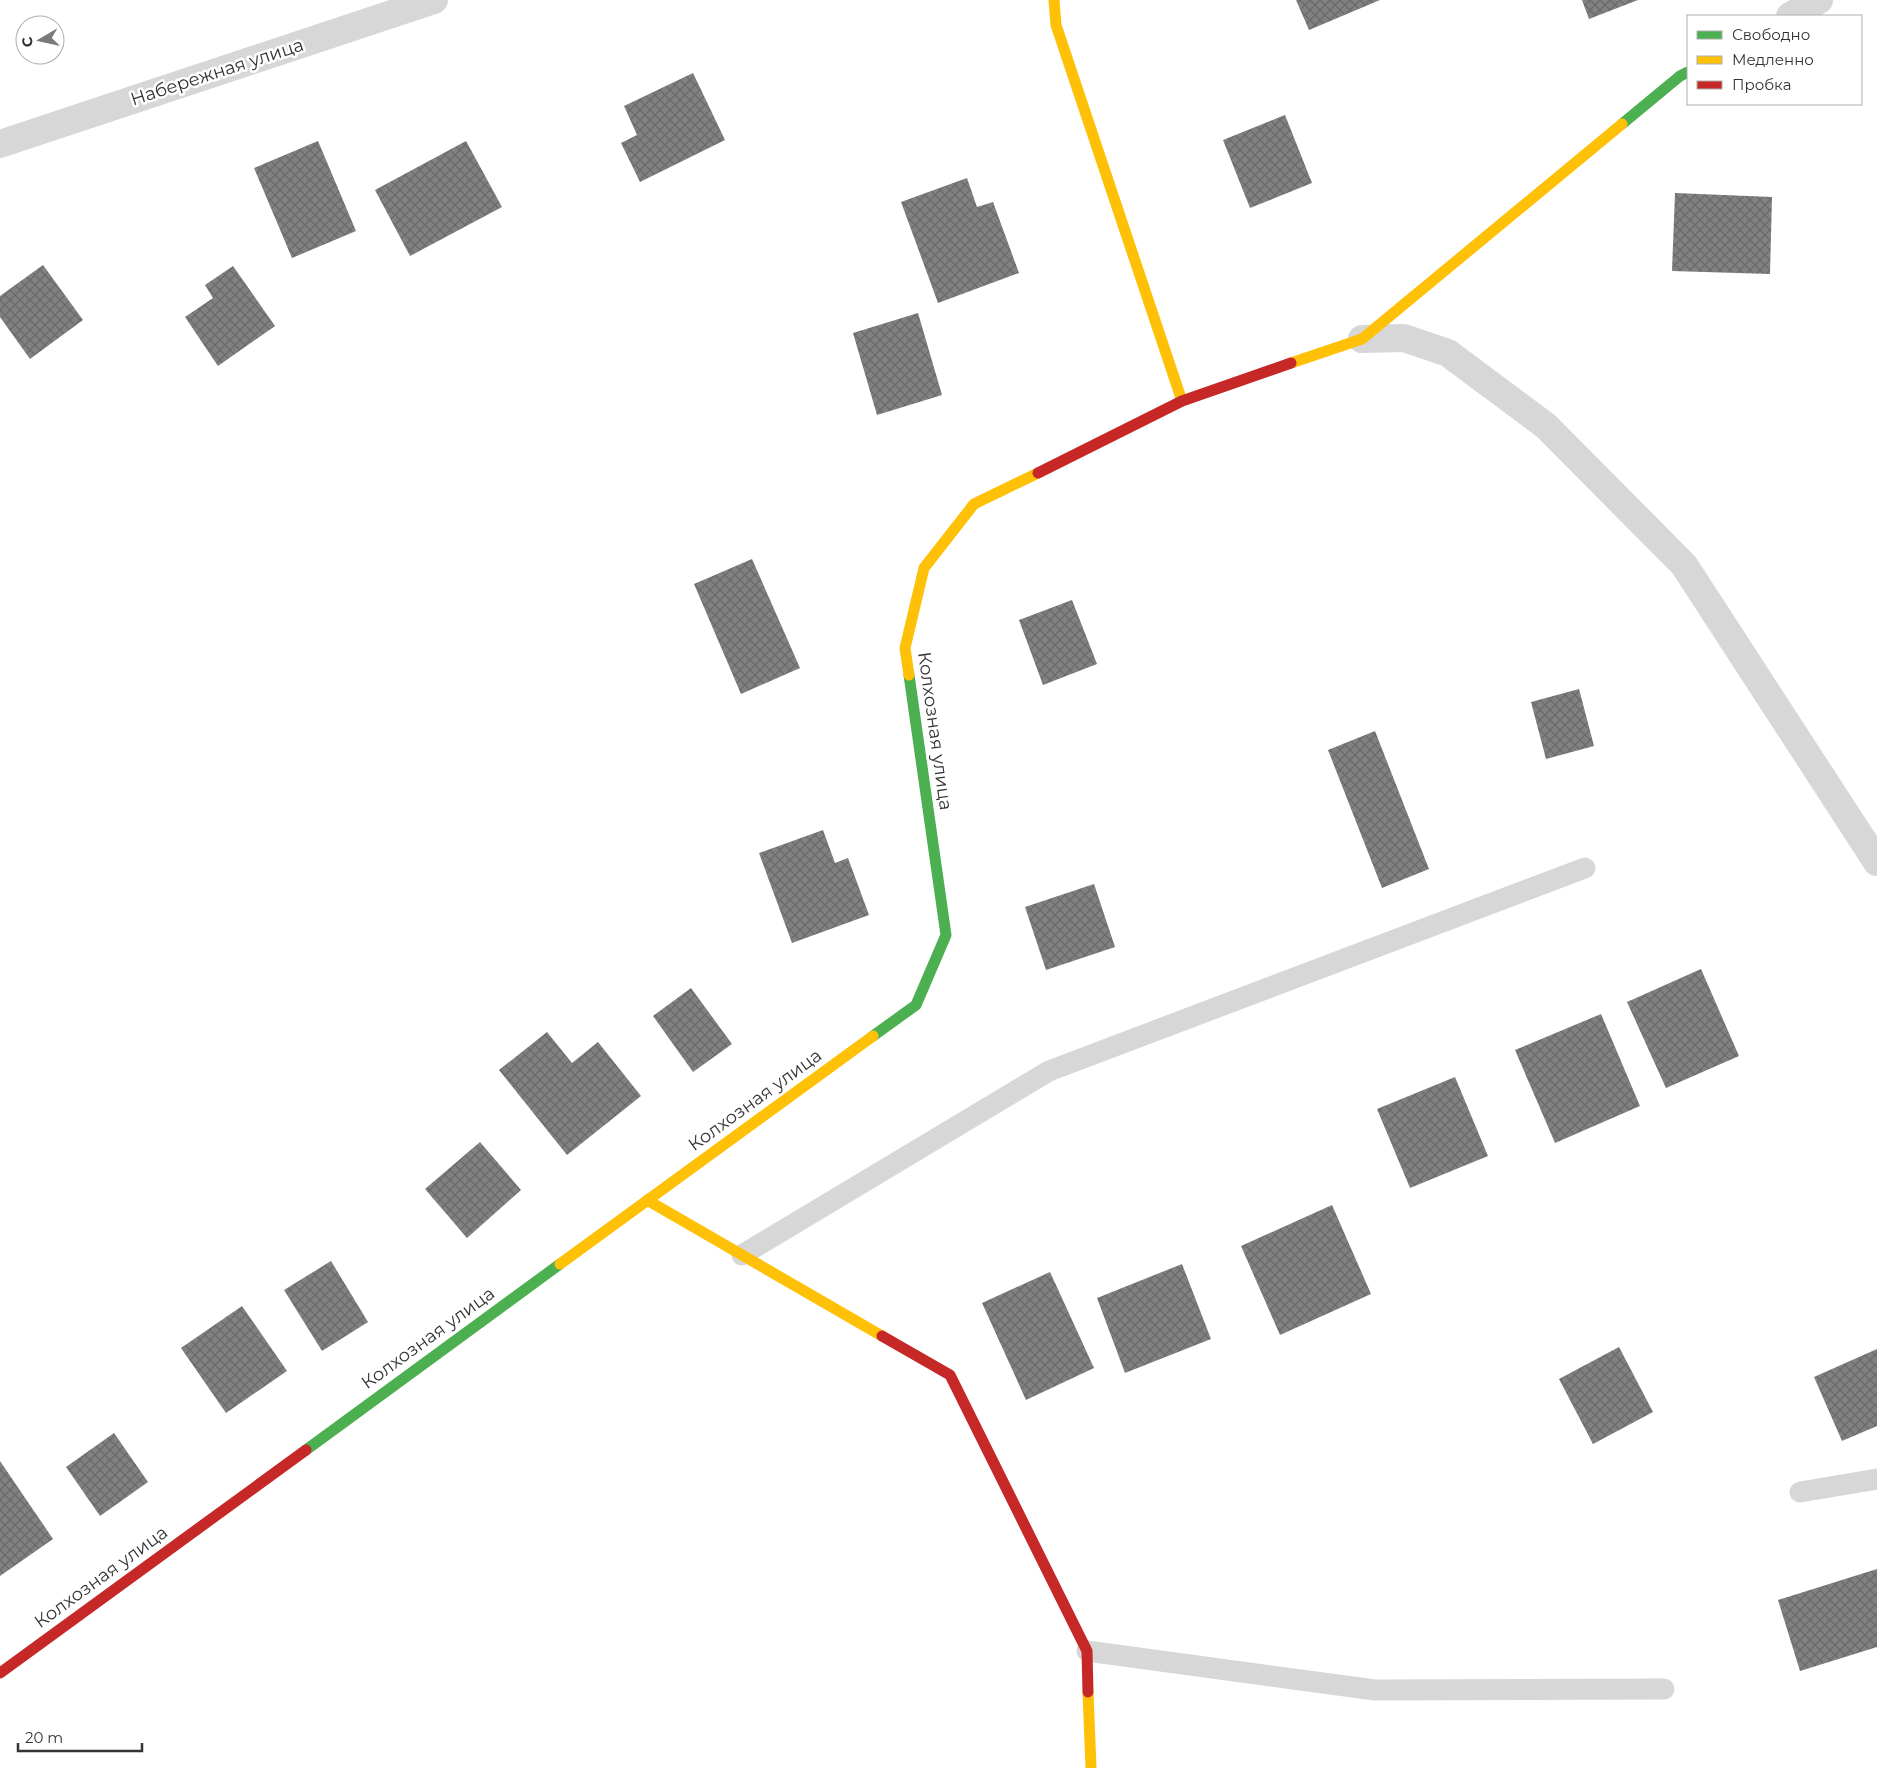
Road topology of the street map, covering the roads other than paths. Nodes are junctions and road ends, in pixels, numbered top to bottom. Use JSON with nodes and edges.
{"nodes":[{"id":1,"x":434,"y":0,"type":"edge"},
{"id":2,"x":1054,"y":0,"type":"edge"},
{"id":3,"x":1819,"y":0,"type":"edge"},
{"id":4,"x":1792,"y":15,"type":"edge"},
{"id":5,"x":1687,"y":73,"type":"edge"},
{"id":6,"x":0,"y":144,"type":"edge"},
{"id":7,"x":1362,"y":339,"type":"junction"},
{"id":8,"x":1182,"y":401,"type":"junction"},
{"id":9,"x":1877,"y":862,"type":"edge"},
{"id":10,"x":1584,"y":868,"type":"dead end"},
{"id":11,"x":647,"y":1200,"type":"junction"},
{"id":12,"x":742,"y":1255,"type":"junction"},
{"id":13,"x":1877,"y":1479,"type":"edge"},
{"id":14,"x":1800,"y":1492,"type":"dead end"},
{"id":15,"x":1087,"y":1651,"type":"junction"},
{"id":16,"x":0,"y":1672,"type":"edge"},
{"id":17,"x":1664,"y":1689,"type":"dead end"},
{"id":18,"x":1091,"y":1768,"type":"edge"}],
"edges":[{"from":1,"to":6,"type":"street","name":"Набережная улица"},
{"from":2,"to":8,"type":"street"},
{"from":3,"to":4,"type":"street"},
{"from":5,"to":7,"type":"street"},
{"from":7,"to":8,"type":"street","name":"Колхозная улица"},
{"from":7,"to":9,"type":"street"},
{"from":8,"to":11,"type":"street","name":"Колхозная улица"},
{"from":10,"to":12,"type":"lane"},
{"from":11,"to":12,"type":"street"},
{"from":11,"to":16,"type":"street","name":"Колхозная улица"},
{"from":12,"to":15,"type":"street"},
{"from":13,"to":14,"type":"lane"},
{"from":15,"to":17,"type":"lane"},
{"from":15,"to":18,"type":"street"}]}
